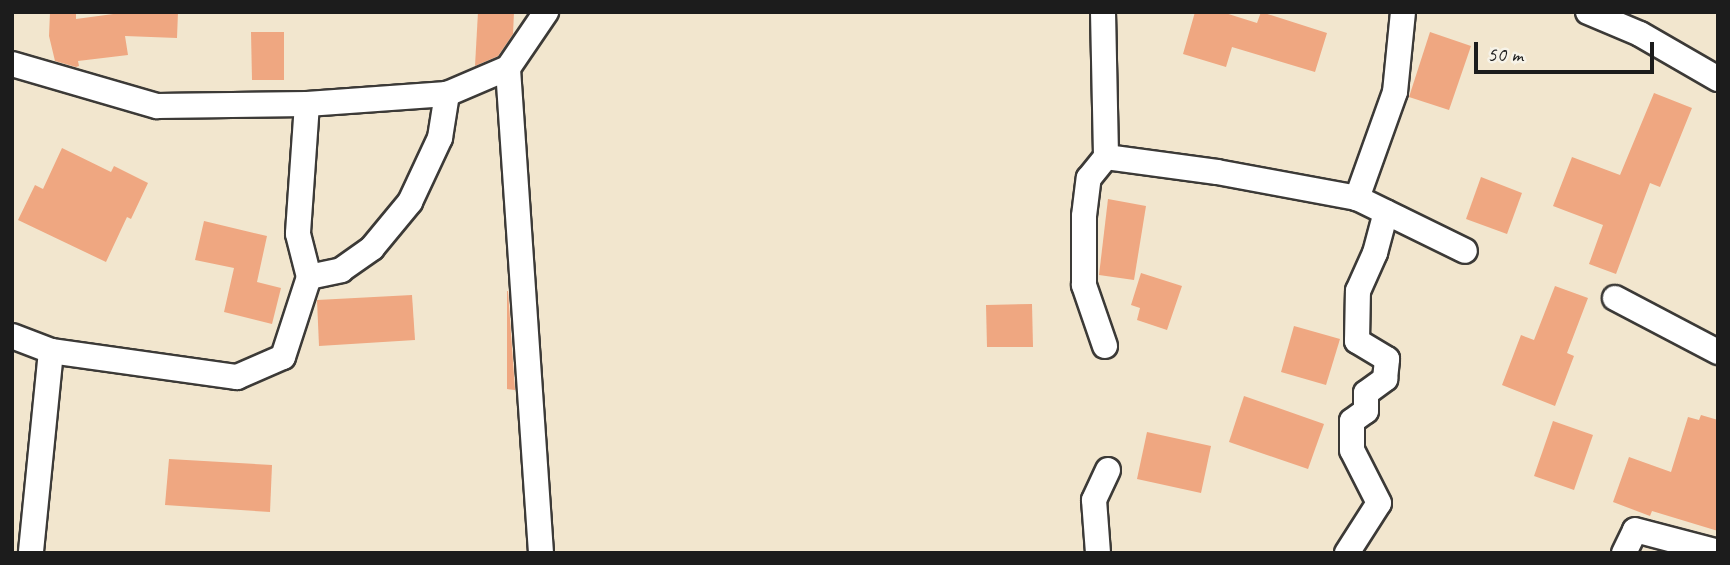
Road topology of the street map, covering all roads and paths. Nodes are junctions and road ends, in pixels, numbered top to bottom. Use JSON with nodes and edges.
{"nodes":[{"id":1,"x":546,"y":12,"type":"edge"},
{"id":2,"x":1103,"y":12,"type":"edge"},
{"id":3,"x":1403,"y":12,"type":"edge"},
{"id":4,"x":1588,"y":12,"type":"edge"},
{"id":5,"x":12,"y":64,"type":"edge"},
{"id":6,"x":508,"y":68,"type":"junction"},
{"id":7,"x":1718,"y":79,"type":"edge"},
{"id":8,"x":447,"y":94,"type":"junction"},
{"id":9,"x":307,"y":104,"type":"junction"},
{"id":10,"x":1106,"y":157,"type":"junction"},
{"id":11,"x":1357,"y":198,"type":"junction"},
{"id":12,"x":1386,"y":212,"type":"junction"},
{"id":13,"x":1465,"y":251,"type":"dead end"},
{"id":14,"x":309,"y":277,"type":"junction"},
{"id":15,"x":1615,"y":298,"type":"dead end"},
{"id":16,"x":12,"y":337,"type":"edge"},
{"id":17,"x":1105,"y":346,"type":"dead end"},
{"id":18,"x":51,"y":351,"type":"junction"},
{"id":19,"x":1718,"y":352,"type":"edge"},
{"id":20,"x":1108,"y":470,"type":"dead end"},
{"id":21,"x":1718,"y":552,"type":"edge"},
{"id":22,"x":31,"y":553,"type":"edge"},
{"id":23,"x":541,"y":553,"type":"edge"},
{"id":24,"x":1098,"y":553,"type":"edge"},
{"id":25,"x":1348,"y":553,"type":"edge"},
{"id":26,"x":1624,"y":553,"type":"edge"}],
"edges":[{"from":1,"to":6,"type":"street"},
{"from":2,"to":10,"type":"street"},
{"from":3,"to":11,"type":"street"},
{"from":4,"to":7,"type":"street"},
{"from":5,"to":9,"type":"street"},
{"from":6,"to":8,"type":"street"},
{"from":6,"to":23,"type":"street"},
{"from":8,"to":9,"type":"street"},
{"from":8,"to":14,"type":"street"},
{"from":9,"to":14,"type":"street"},
{"from":10,"to":11,"type":"street"},
{"from":10,"to":17,"type":"street"},
{"from":11,"to":12,"type":"street"},
{"from":12,"to":13,"type":"street"},
{"from":12,"to":25,"type":"street"},
{"from":14,"to":18,"type":"street"},
{"from":15,"to":19,"type":"street"},
{"from":16,"to":18,"type":"street"},
{"from":18,"to":22,"type":"street"},
{"from":20,"to":24,"type":"street"},
{"from":21,"to":26,"type":"street"}]}
